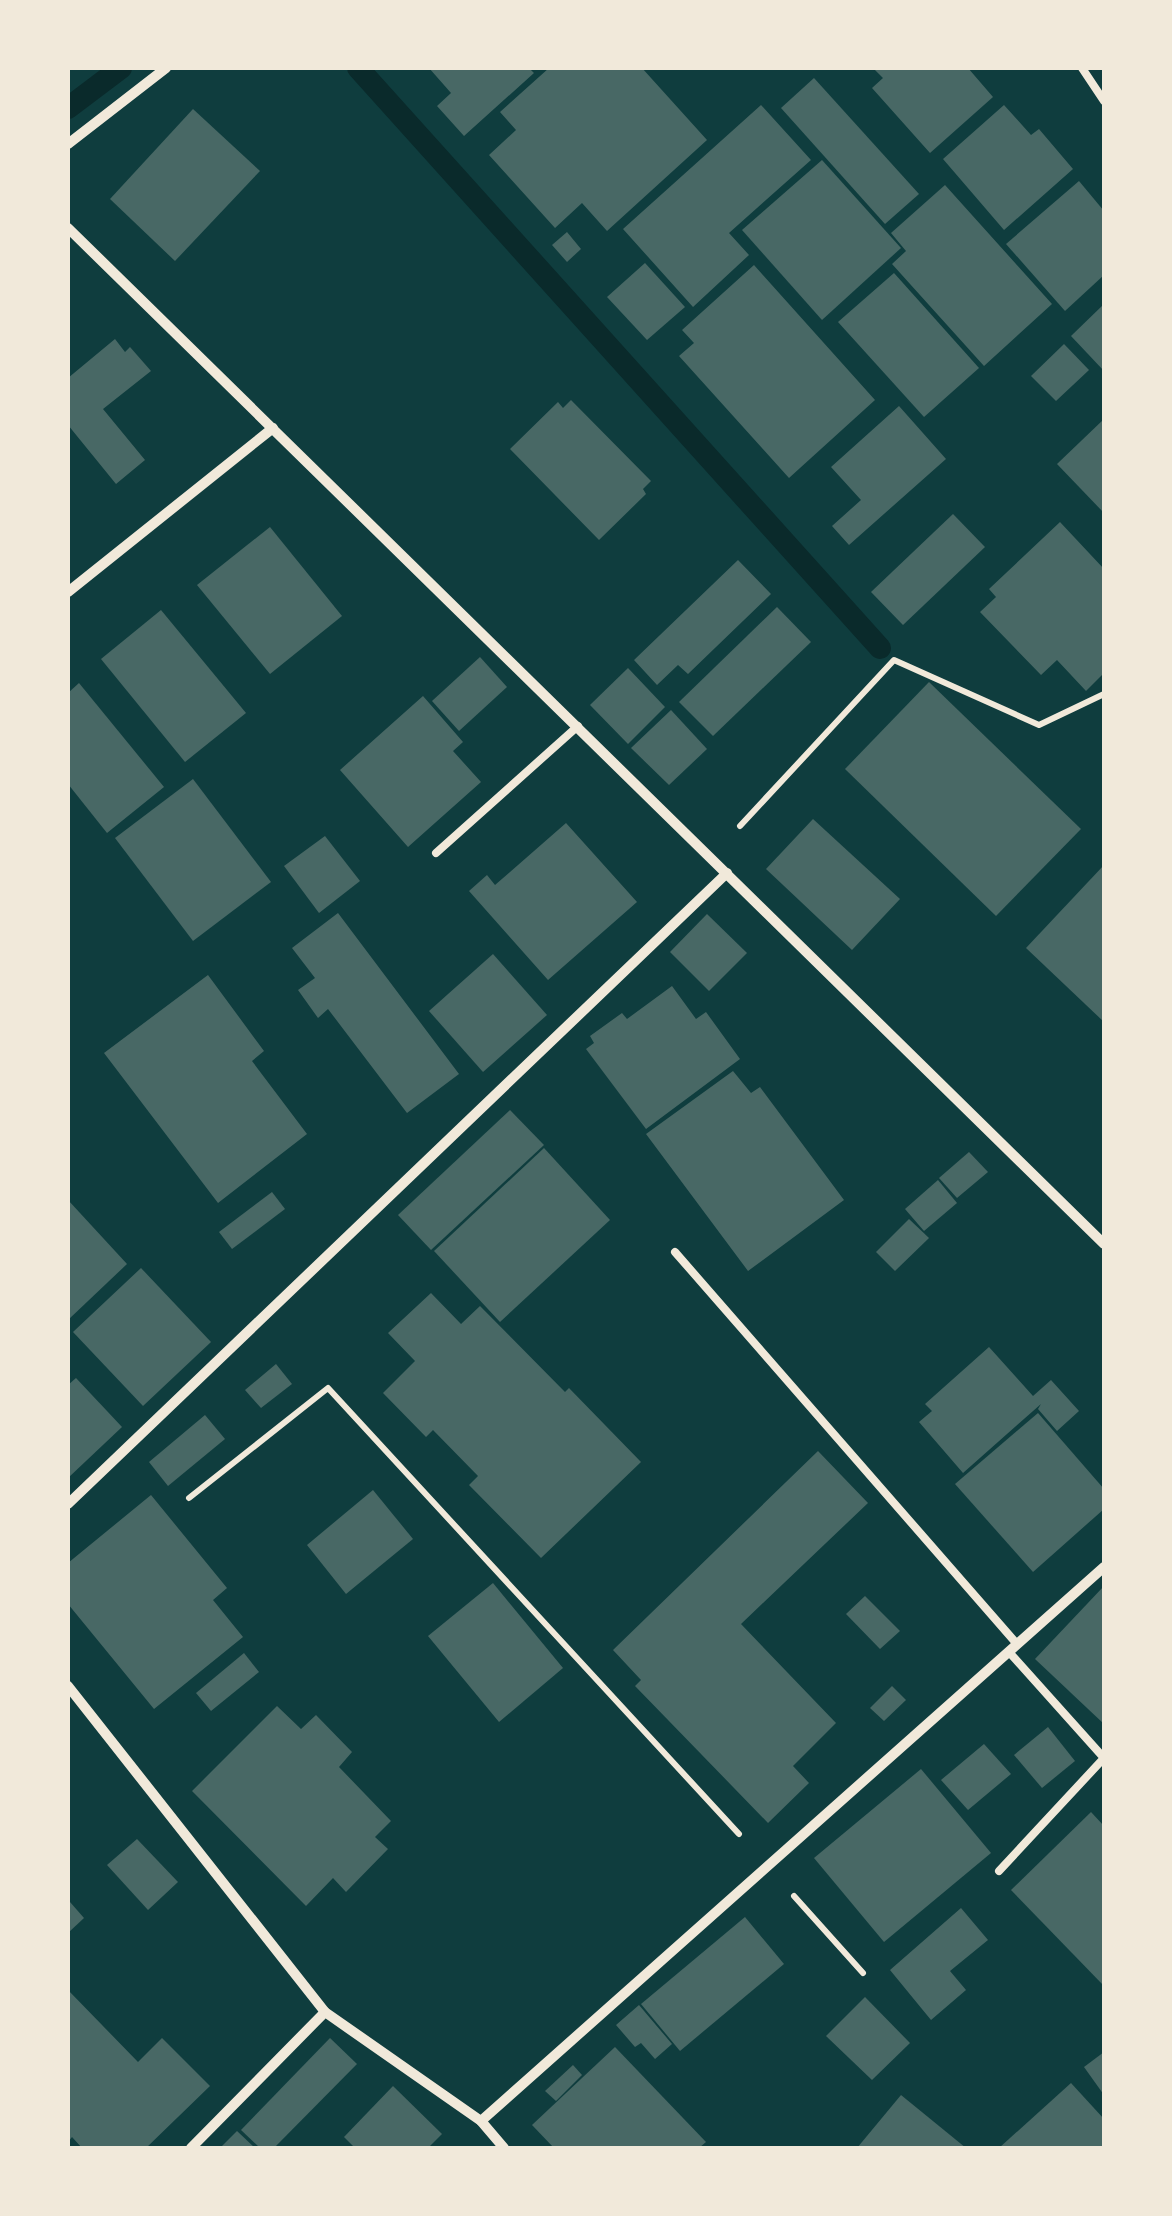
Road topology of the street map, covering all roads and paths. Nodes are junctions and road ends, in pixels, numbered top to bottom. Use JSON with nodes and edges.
{"nodes":[{"id":1,"x":166,"y":68,"type":"edge"},
{"id":2,"x":1082,"y":68,"type":"edge"},
{"id":3,"x":1104,"y":102,"type":"edge"},
{"id":4,"x":68,"y":144,"type":"edge"},
{"id":5,"x":68,"y":228,"type":"edge"},
{"id":6,"x":273,"y":428,"type":"junction"},
{"id":7,"x":68,"y":592,"type":"edge"},
{"id":8,"x":1104,"y":694,"type":"edge"},
{"id":9,"x":578,"y":726,"type":"junction"},
{"id":10,"x":436,"y":853,"type":"dead end"},
{"id":11,"x":712,"y":857,"type":"junction"},
{"id":12,"x":727,"y":873,"type":"junction"},
{"id":13,"x":1104,"y":1244,"type":"edge"},
{"id":14,"x":675,"y":1252,"type":"dead end"},
{"id":15,"x":189,"y":1498,"type":"dead end"},
{"id":16,"x":68,"y":1504,"type":"edge"},
{"id":17,"x":1104,"y":1567,"type":"edge"},
{"id":18,"x":1013,"y":1648,"type":"junction"},
{"id":19,"x":68,"y":1686,"type":"edge"},
{"id":20,"x":768,"y":1866,"type":"junction"},
{"id":21,"x":999,"y":1871,"type":"dead end"},
{"id":22,"x":863,"y":1973,"type":"dead end"},
{"id":23,"x":324,"y":2012,"type":"junction"},
{"id":24,"x":481,"y":2121,"type":"junction"},
{"id":25,"x":191,"y":2148,"type":"edge"},
{"id":26,"x":504,"y":2148,"type":"edge"}],
"edges":[{"from":1,"to":4,"type":"street"},
{"from":2,"to":3,"type":"lane"},
{"from":5,"to":6,"type":"street"},
{"from":6,"to":7,"type":"street"},
{"from":6,"to":9,"type":"street"},
{"from":8,"to":11,"type":"path"},
{"from":9,"to":10,"type":"lane"},
{"from":9,"to":11,"type":"street"},
{"from":11,"to":12,"type":"street"},
{"from":12,"to":13,"type":"street"},
{"from":12,"to":16,"type":"street"},
{"from":14,"to":18,"type":"lane"},
{"from":15,"to":20,"type":"path"},
{"from":17,"to":18,"type":"street"},
{"from":18,"to":20,"type":"street"},
{"from":18,"to":21,"type":"lane"},
{"from":19,"to":23,"type":"street"},
{"from":20,"to":22,"type":"path"},
{"from":20,"to":24,"type":"street"},
{"from":23,"to":24,"type":"street"},
{"from":23,"to":25,"type":"street"},
{"from":24,"to":26,"type":"street"}]}
